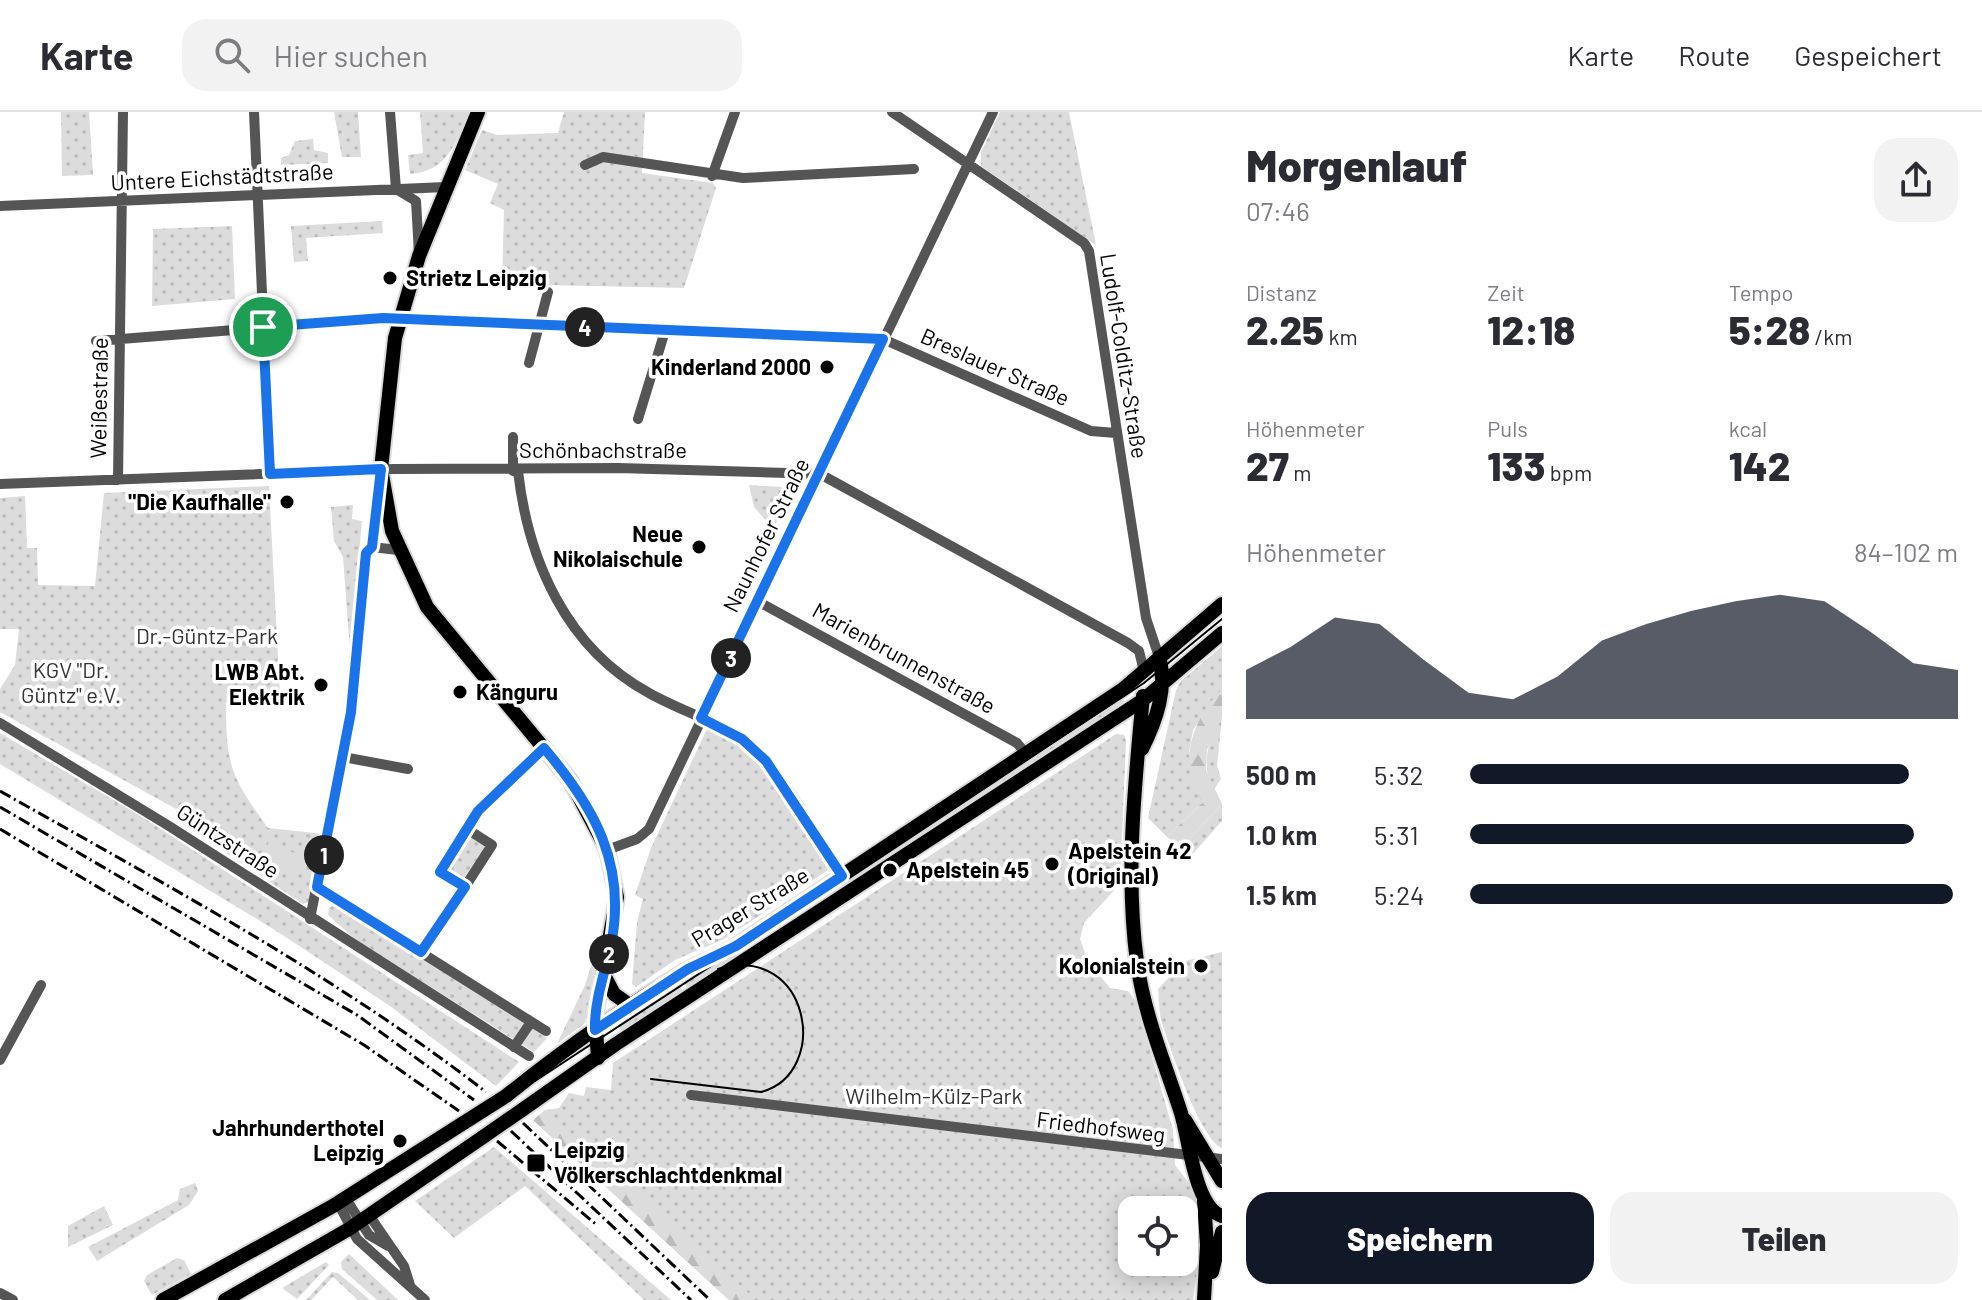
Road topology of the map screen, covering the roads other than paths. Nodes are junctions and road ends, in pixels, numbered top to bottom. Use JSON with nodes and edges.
{"nodes":[{"id":1,"x":123,"y":112,"type":"edge"},
{"id":2,"x":254,"y":112,"type":"edge"},
{"id":3,"x":390,"y":112,"type":"edge"},
{"id":4,"x":478,"y":112,"type":"edge"},
{"id":5,"x":735,"y":112,"type":"edge"},
{"id":6,"x":892,"y":112,"type":"edge"},
{"id":7,"x":993,"y":112,"type":"edge"},
{"id":8,"x":968,"y":163,"type":"junction"},
{"id":9,"x":585,"y":165,"type":"dead end"},
{"id":10,"x":914,"y":169,"type":"dead end"},
{"id":11,"x":712,"y":176,"type":"junction"},
{"id":12,"x":446,"y":187,"type":"junction"},
{"id":13,"x":396,"y":189,"type":"junction"},
{"id":14,"x":257,"y":196,"type":"junction"},
{"id":15,"x":121,"y":201,"type":"junction"},
{"id":16,"x":0,"y":206,"type":"edge"},
{"id":17,"x":419,"y":256,"type":"junction"},
{"id":18,"x":548,"y":292,"type":"dead end"},
{"id":19,"x":400,"y":319,"type":"junction"},
{"id":20,"x":539,"y":324,"type":"junction"},
{"id":21,"x":263,"y":327,"type":"junction"},
{"id":22,"x":665,"y":331,"type":"junction"},
{"id":23,"x":119,"y":339,"type":"junction"},
{"id":24,"x":883,"y":339,"type":"junction"},
{"id":25,"x":96,"y":341,"type":"dead end"},
{"id":26,"x":529,"y":363,"type":"dead end"},
{"id":27,"x":638,"y":419,"type":"dead end"},
{"id":28,"x":1116,"y":433,"type":"junction"},
{"id":29,"x":513,"y":437,"type":"dead end"},
{"id":30,"x":381,"y":469,"type":"junction"},
{"id":31,"x":516,"y":471,"type":"junction"},
{"id":32,"x":270,"y":474,"type":"junction"},
{"id":33,"x":820,"y":474,"type":"junction"},
{"id":34,"x":118,"y":480,"type":"junction"},
{"id":35,"x":0,"y":484,"type":"edge"},
{"id":36,"x":372,"y":547,"type":"junction"},
{"id":37,"x":398,"y":550,"type":"junction"},
{"id":38,"x":759,"y":602,"type":"junction"},
{"id":39,"x":1222,"y":604,"type":"edge"},
{"id":40,"x":1222,"y":633,"type":"edge"},
{"id":41,"x":1159,"y":657,"type":"junction"},
{"id":42,"x":1144,"y":671,"type":"junction"},
{"id":43,"x":1163,"y":684,"type":"junction"},
{"id":44,"x":1143,"y":700,"type":"junction"},
{"id":45,"x":701,"y":718,"type":"junction"},
{"id":46,"x":1108,"y":722,"type":"junction"},
{"id":47,"x":0,"y":723,"type":"edge"},
{"id":48,"x":544,"y":748,"type":"junction"},
{"id":49,"x":1140,"y":753,"type":"junction"},
{"id":50,"x":1026,"y":754,"type":"junction"},
{"id":51,"x":343,"y":757,"type":"junction"},
{"id":52,"x":408,"y":769,"type":"dead end"},
{"id":53,"x":467,"y":829,"type":"junction"},
{"id":54,"x":607,"y":850,"type":"junction"},
{"id":55,"x":842,"y":876,"type":"junction"},
{"id":56,"x":317,"y":887,"type":"junction"},
{"id":57,"x":465,"y":887,"type":"junction"},
{"id":58,"x":310,"y":919,"type":"junction"},
{"id":59,"x":421,"y":952,"type":"junction"},
{"id":60,"x":604,"y":975,"type":"junction"},
{"id":61,"x":41,"y":985,"type":"dead end"},
{"id":62,"x":631,"y":1006,"type":"junction"},
{"id":63,"x":531,"y":1022,"type":"junction"},
{"id":64,"x":595,"y":1030,"type":"junction"},
{"id":65,"x":546,"y":1031,"type":"dead end"},
{"id":66,"x":514,"y":1047,"type":"junction"},
{"id":67,"x":529,"y":1056,"type":"dead end"},
{"id":68,"x":598,"y":1058,"type":"junction"},
{"id":69,"x":0,"y":1060,"type":"edge"},
{"id":70,"x":691,"y":1095,"type":"dead end"},
{"id":71,"x":1181,"y":1114,"type":"junction"},
{"id":72,"x":1191,"y":1156,"type":"junction"},
{"id":73,"x":1216,"y":1158,"type":"edge"},
{"id":74,"x":1222,"y":1181,"type":"edge"},
{"id":75,"x":1203,"y":1197,"type":"junction"},
{"id":76,"x":342,"y":1201,"type":"junction"},
{"id":77,"x":1222,"y":1216,"type":"edge"},
{"id":78,"x":359,"y":1222,"type":"junction"},
{"id":79,"x":1222,"y":1232,"type":"edge"},
{"id":80,"x":1207,"y":1236,"type":"junction"},
{"id":81,"x":410,"y":1285,"type":"junction"},
{"id":82,"x":0,"y":1293,"type":"edge"},
{"id":83,"x":13,"y":1300,"type":"edge"},
{"id":84,"x":163,"y":1300,"type":"edge"},
{"id":85,"x":225,"y":1300,"type":"edge"},
{"id":86,"x":425,"y":1300,"type":"edge"},
{"id":87,"x":1205,"y":1300,"type":"edge"}],
"edges":[{"from":1,"to":15,"type":"street","name":"Weißestraße"},
{"from":2,"to":14,"type":"street"},
{"from":3,"to":13,"type":"street"},
{"from":4,"to":12,"type":"main road"},
{"from":5,"to":11,"type":"street"},
{"from":6,"to":8,"type":"street","name":"Ludolf-Colditz-Straße"},
{"from":7,"to":8,"type":"street","name":"Naunhofer Straße"},
{"from":8,"to":24,"type":"street","name":"Naunhofer Straße"},
{"from":8,"to":28,"type":"street","name":"Ludolf-Colditz-Straße"},
{"from":9,"to":11,"type":"street"},
{"from":10,"to":11,"type":"street"},
{"from":12,"to":13,"type":"street","name":"Untere Eichstädtstraße"},
{"from":12,"to":17,"type":"main road"},
{"from":13,"to":14,"type":"street","name":"Untere Eichstädtstraße"},
{"from":13,"to":17,"type":"street"},
{"from":14,"to":15,"type":"street","name":"Untere Eichstädtstraße"},
{"from":14,"to":21,"type":"street"},
{"from":15,"to":16,"type":"street","name":"Untere Eichstädtstraße"},
{"from":15,"to":23,"type":"street","name":"Weißestraße"},
{"from":17,"to":19,"type":"main road"},
{"from":18,"to":20,"type":"street"},
{"from":19,"to":20,"type":"street","name":"Breslauer Straße"},
{"from":19,"to":21,"type":"street","name":"Breslauer Straße"},
{"from":19,"to":30,"type":"main road"},
{"from":20,"to":22,"type":"street","name":"Breslauer Straße"},
{"from":20,"to":26,"type":"street"},
{"from":21,"to":23,"type":"street","name":"Breslauer Straße"},
{"from":21,"to":32,"type":"street"},
{"from":22,"to":24,"type":"street","name":"Breslauer Straße"},
{"from":22,"to":27,"type":"street"},
{"from":23,"to":25,"type":"street","name":"Breslauer Straße"},
{"from":23,"to":34,"type":"street","name":"Weißestraße"},
{"from":24,"to":28,"type":"street","name":"Breslauer Straße"},
{"from":24,"to":33,"type":"street","name":"Naunhofer Straße"},
{"from":28,"to":41,"type":"street","name":"Ludolf-Colditz-Straße"},
{"from":29,"to":31,"type":"street"},
{"from":30,"to":31,"type":"street","name":"Schönbachstraße"},
{"from":30,"to":32,"type":"street","name":"Schönbachstraße"},
{"from":30,"to":36,"type":"street"},
{"from":30,"to":37,"type":"main road"},
{"from":31,"to":33,"type":"street","name":"Schönbachstraße"},
{"from":31,"to":45,"type":"street"},
{"from":32,"to":34,"type":"street","name":"Schönbachstraße"},
{"from":33,"to":38,"type":"street","name":"Naunhofer Straße"},
{"from":33,"to":42,"type":"street","name":"Schönbachstraße"},
{"from":34,"to":35,"type":"street","name":"Schönbachstraße"},
{"from":36,"to":37,"type":"street"},
{"from":36,"to":51,"type":"street"},
{"from":37,"to":48,"type":"main road"},
{"from":38,"to":45,"type":"street","name":"Naunhofer Straße"},
{"from":38,"to":50,"type":"street","name":"Marienbrunnenstraße"},
{"from":39,"to":41,"type":"main road","name":"Prager Straße"},
{"from":40,"to":43,"type":"main road","name":"Prager Straße"},
{"from":41,"to":42,"type":"main road","name":"Prager Straße"},
{"from":41,"to":43,"type":"main road"},
{"from":42,"to":44,"type":"main road"},
{"from":42,"to":50,"type":"main road","name":"Prager Straße"},
{"from":43,"to":44,"type":"main road","name":"Prager Straße"},
{"from":43,"to":49,"type":"main road"},
{"from":44,"to":46,"type":"main road","name":"Prager Straße"},
{"from":44,"to":49,"type":"main road"},
{"from":45,"to":54,"type":"street","name":"Naunhofer Straße"},
{"from":45,"to":55,"type":"street"},
{"from":46,"to":49,"type":"main road"},
{"from":46,"to":68,"type":"main road","name":"Prager Straße"},
{"from":47,"to":58,"type":"street","name":"Güntzstraße"},
{"from":48,"to":53,"type":"street"},
{"from":48,"to":54,"type":"main road"},
{"from":49,"to":71,"type":"main road"},
{"from":50,"to":55,"type":"main road","name":"Prager Straße"},
{"from":51,"to":52,"type":"street"},
{"from":51,"to":56,"type":"street"},
{"from":53,"to":57,"type":"street"},
{"from":53,"to":57,"type":"street"},
{"from":54,"to":60,"type":"main road"},
{"from":55,"to":62,"type":"main road","name":"Prager Straße"},
{"from":56,"to":58,"type":"street"},
{"from":56,"to":59,"type":"street"},
{"from":57,"to":59,"type":"street"},
{"from":58,"to":66,"type":"street","name":"Güntzstraße"},
{"from":59,"to":63,"type":"street"},
{"from":60,"to":62,"type":"main road"},
{"from":60,"to":64,"type":"main road"},
{"from":61,"to":69,"type":"street"},
{"from":62,"to":64,"type":"main road","name":"Prager Straße"},
{"from":63,"to":65,"type":"street"},
{"from":63,"to":66,"type":"street"},
{"from":64,"to":68,"type":"main road"},
{"from":64,"to":76,"type":"main road","name":"Prager Straße","bridge":true},
{"from":66,"to":67,"type":"street","name":"Güntzstraße"},
{"from":68,"to":78,"type":"main road","name":"Prager Straße","bridge":true},
{"from":70,"to":72,"type":"street","name":"Friedhofsweg"},
{"from":71,"to":72,"type":"main road"},
{"from":71,"to":73,"type":"main road"},
{"from":72,"to":73,"type":"street","name":"Friedhofsweg"},
{"from":72,"to":75,"type":"main road"},
{"from":73,"to":74,"type":"main road"},
{"from":75,"to":77,"type":"main road"},
{"from":75,"to":80,"type":"main road"},
{"from":76,"to":78,"type":"street"},
{"from":76,"to":84,"type":"main road","name":"Prager Straße"},
{"from":77,"to":80,"type":"main road"},
{"from":78,"to":81,"type":"street"},
{"from":78,"to":81,"type":"street"},
{"from":78,"to":85,"type":"main road","name":"Prager Straße"},
{"from":79,"to":87,"type":"main road"},
{"from":80,"to":87,"type":"main road"},
{"from":81,"to":86,"type":"street"},
{"from":82,"to":83,"type":"street"}]}
